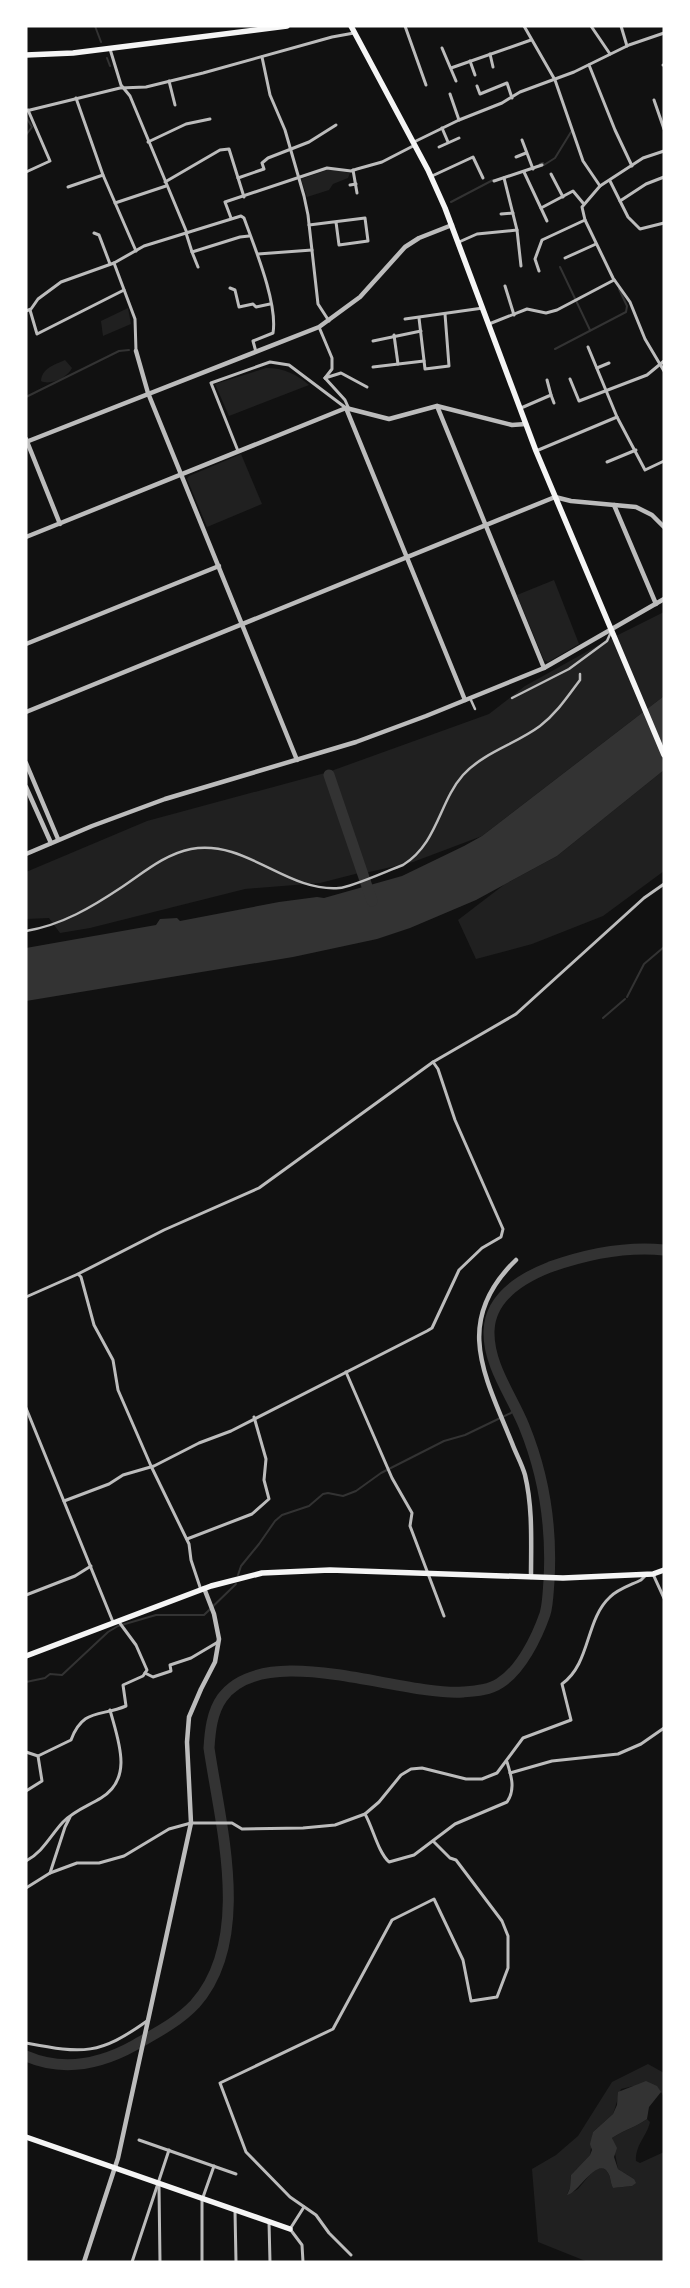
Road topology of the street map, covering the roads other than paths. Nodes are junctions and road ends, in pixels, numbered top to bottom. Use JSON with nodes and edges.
{"nodes":[{"id":1,"x":287,"y":26,"type":"edge"},
{"id":2,"x":351,"y":26,"type":"edge"},
{"id":3,"x":405,"y":26,"type":"edge"},
{"id":4,"x":524,"y":26,"type":"edge"},
{"id":5,"x":591,"y":26,"type":"edge"},
{"id":6,"x":621,"y":26,"type":"edge"},
{"id":7,"x":354,"y":33,"type":"junction"},
{"id":8,"x":664,"y":33,"type":"edge"},
{"id":9,"x":531,"y":40,"type":"junction"},
{"id":10,"x":627,"y":46,"type":"junction"},
{"id":11,"x":442,"y":48,"type":"dead end"},
{"id":12,"x":110,"y":49,"type":"junction"},
{"id":13,"x":490,"y":54,"type":"junction"},
{"id":14,"x":610,"y":54,"type":"junction"},
{"id":15,"x":26,"y":55,"type":"edge"},
{"id":16,"x":262,"y":57,"type":"junction"},
{"id":17,"x":470,"y":61,"type":"junction"},
{"id":18,"x":589,"y":65,"type":"junction"},
{"id":19,"x":494,"y":67,"type":"dead end"},
{"id":20,"x":450,"y":68,"type":"junction"},
{"id":21,"x":475,"y":75,"type":"dead end"},
{"id":22,"x":554,"y":78,"type":"junction"},
{"id":23,"x":168,"y":81,"type":"junction"},
{"id":24,"x":456,"y":81,"type":"dead end"},
{"id":25,"x":426,"y":85,"type":"dead end"},
{"id":26,"x":477,"y":86,"type":"dead end"},
{"id":27,"x":123,"y":88,"type":"junction"},
{"id":28,"x":450,"y":94,"type":"dead end"},
{"id":29,"x":76,"y":98,"type":"junction"},
{"id":30,"x":512,"y":98,"type":"junction"},
{"id":31,"x":654,"y":100,"type":"dead end"},
{"id":32,"x":175,"y":105,"type":"dead end"},
{"id":33,"x":27,"y":110,"type":"edge"},
{"id":34,"x":210,"y":119,"type":"dead end"},
{"id":35,"x":459,"y":120,"type":"junction"},
{"id":36,"x":336,"y":125,"type":"dead end"},
{"id":37,"x":442,"y":128,"type":"junction"},
{"id":38,"x":664,"y":129,"type":"edge"},
{"id":39,"x":459,"y":138,"type":"dead end"},
{"id":40,"x":522,"y":140,"type":"dead end"},
{"id":41,"x":148,"y":142,"type":"junction"},
{"id":42,"x":448,"y":142,"type":"junction"},
{"id":43,"x":414,"y":144,"type":"junction"},
{"id":44,"x":439,"y":147,"type":"dead end"},
{"id":45,"x":290,"y":149,"type":"junction"},
{"id":46,"x":664,"y":151,"type":"edge"},
{"id":47,"x":526,"y":153,"type":"junction"},
{"id":48,"x":516,"y":157,"type":"dead end"},
{"id":49,"x":542,"y":165,"type":"dead end"},
{"id":50,"x":632,"y":166,"type":"junction"},
{"id":51,"x":533,"y":169,"type":"junction"},
{"id":52,"x":353,"y":170,"type":"junction"},
{"id":53,"x":26,"y":172,"type":"edge"},
{"id":54,"x":524,"y":172,"type":"junction"},
{"id":55,"x":551,"y":174,"type":"dead end"},
{"id":56,"x":103,"y":175,"type":"junction"},
{"id":57,"x":298,"y":176,"type":"junction"},
{"id":58,"x":431,"y":177,"type":"junction"},
{"id":59,"x":664,"y":177,"type":"edge"},
{"id":60,"x":238,"y":178,"type":"junction"},
{"id":61,"x":483,"y":178,"type":"dead end"},
{"id":62,"x":504,"y":178,"type":"junction"},
{"id":63,"x":494,"y":181,"type":"dead end"},
{"id":64,"x":610,"y":181,"type":"junction"},
{"id":65,"x":166,"y":184,"type":"junction"},
{"id":66,"x":356,"y":184,"type":"junction"},
{"id":67,"x":350,"y":185,"type":"dead end"},
{"id":68,"x":600,"y":186,"type":"junction"},
{"id":69,"x":68,"y":188,"type":"dead end"},
{"id":70,"x":357,"y":193,"type":"dead end"},
{"id":71,"x":244,"y":196,"type":"junction"},
{"id":72,"x":563,"y":197,"type":"junction"},
{"id":73,"x":620,"y":201,"type":"junction"},
{"id":74,"x":115,"y":203,"type":"junction"},
{"id":75,"x":583,"y":203,"type":"junction"},
{"id":76,"x":541,"y":208,"type":"junction"},
{"id":77,"x":513,"y":213,"type":"junction"},
{"id":78,"x":501,"y":214,"type":"dead end"},
{"id":79,"x":231,"y":218,"type":"junction"},
{"id":80,"x":585,"y":220,"type":"junction"},
{"id":81,"x":547,"y":221,"type":"dead end"},
{"id":82,"x":336,"y":222,"type":"junction"},
{"id":83,"x":664,"y":223,"type":"edge"},
{"id":84,"x":452,"y":225,"type":"junction"},
{"id":85,"x":310,"y":226,"type":"junction"},
{"id":86,"x":517,"y":230,"type":"junction"},
{"id":87,"x":94,"y":233,"type":"dead end"},
{"id":88,"x":187,"y":233,"type":"junction"},
{"id":89,"x":250,"y":236,"type":"junction"},
{"id":90,"x":459,"y":242,"type":"junction"},
{"id":91,"x":596,"y":244,"type":"junction"},
{"id":92,"x":312,"y":250,"type":"junction"},
{"id":93,"x":136,"y":251,"type":"junction"},
{"id":94,"x":192,"y":252,"type":"junction"},
{"id":95,"x":258,"y":254,"type":"junction"},
{"id":96,"x":565,"y":258,"type":"dead end"},
{"id":97,"x":112,"y":264,"type":"junction"},
{"id":98,"x":521,"y":266,"type":"dead end"},
{"id":99,"x":198,"y":267,"type":"dead end"},
{"id":100,"x":539,"y":272,"type":"dead end"},
{"id":101,"x":614,"y":280,"type":"junction"},
{"id":102,"x":505,"y":286,"type":"dead end"},
{"id":103,"x":230,"y":288,"type":"dead end"},
{"id":104,"x":124,"y":290,"type":"junction"},
{"id":105,"x":270,"y":304,"type":"junction"},
{"id":106,"x":483,"y":308,"type":"junction"},
{"id":107,"x":28,"y":310,"type":"edge"},
{"id":108,"x":445,"y":314,"type":"junction"},
{"id":109,"x":514,"y":315,"type":"junction"},
{"id":110,"x":420,"y":318,"type":"junction"},
{"id":111,"x":406,"y":320,"type":"dead end"},
{"id":112,"x":329,"y":321,"type":"junction"},
{"id":113,"x":489,"y":324,"type":"junction"},
{"id":114,"x":319,"y":326,"type":"junction"},
{"id":115,"x":421,"y":331,"type":"junction"},
{"id":116,"x":394,"y":335,"type":"junction"},
{"id":117,"x":373,"y":341,"type":"dead end"},
{"id":118,"x":588,"y":347,"type":"dead end"},
{"id":119,"x":136,"y":351,"type":"joint"},
{"id":120,"x":256,"y":352,"type":"junction"},
{"id":121,"x":424,"y":361,"type":"junction"},
{"id":122,"x":664,"y":361,"type":"edge"},
{"id":123,"x":608,"y":363,"type":"dead end"},
{"id":124,"x":398,"y":364,"type":"junction"},
{"id":125,"x":660,"y":366,"type":"junction"},
{"id":126,"x":373,"y":367,"type":"dead end"},
{"id":127,"x":596,"y":368,"type":"junction"},
{"id":128,"x":664,"y":371,"type":"edge"},
{"id":129,"x":325,"y":378,"type":"junction"},
{"id":130,"x":570,"y":379,"type":"dead end"},
{"id":131,"x":547,"y":380,"type":"dead end"},
{"id":132,"x":367,"y":387,"type":"dead end"},
{"id":133,"x":606,"y":392,"type":"junction"},
{"id":134,"x":148,"y":393,"type":"junction"},
{"id":135,"x":552,"y":395,"type":"junction"},
{"id":136,"x":554,"y":402,"type":"dead end"},
{"id":137,"x":437,"y":406,"type":"junction"},
{"id":138,"x":347,"y":408,"type":"junction"},
{"id":139,"x":520,"y":408,"type":"junction"},
{"id":140,"x":617,"y":417,"type":"junction"},
{"id":141,"x":526,"y":424,"type":"junction"},
{"id":142,"x":27,"y":441,"type":"edge"},
{"id":143,"x":636,"y":450,"type":"junction"},
{"id":144,"x":536,"y":451,"type":"junction"},
{"id":145,"x":238,"y":452,"type":"junction"},
{"id":146,"x":664,"y":461,"type":"edge"},
{"id":147,"x":607,"y":462,"type":"dead end"},
{"id":148,"x":181,"y":474,"type":"junction"},
{"id":149,"x":555,"y":497,"type":"junction"},
{"id":150,"x":614,"y":505,"type":"junction"},
{"id":151,"x":60,"y":524,"type":"junction"},
{"id":152,"x":485,"y":525,"type":"junction"},
{"id":153,"x":664,"y":527,"type":"edge"},
{"id":154,"x":26,"y":537,"type":"edge"},
{"id":155,"x":407,"y":557,"type":"junction"},
{"id":156,"x":218,"y":566,"type":"junction"},
{"id":157,"x":664,"y":599,"type":"edge"},
{"id":158,"x":656,"y":604,"type":"junction"},
{"id":159,"x":242,"y":624,"type":"junction"},
{"id":160,"x":612,"y":630,"type":"junction"},
{"id":161,"x":26,"y":644,"type":"edge"},
{"id":162,"x":544,"y":668,"type":"junction"},
{"id":163,"x":580,"y":674,"type":"dead end"},
{"id":164,"x":470,"y":698,"type":"junction"},
{"id":165,"x":512,"y":698,"type":"dead end"},
{"id":166,"x":465,"y":700,"type":"junction"},
{"id":167,"x":475,"y":709,"type":"dead end"},
{"id":168,"x":26,"y":712,"type":"edge"},
{"id":169,"x":664,"y":755,"type":"edge"},
{"id":170,"x":297,"y":760,"type":"junction"},
{"id":171,"x":26,"y":763,"type":"edge"},
{"id":172,"x":26,"y":787,"type":"edge"},
{"id":173,"x":58,"y":839,"type":"junction"},
{"id":174,"x":50,"y":843,"type":"junction"},
{"id":175,"x":26,"y":854,"type":"edge"},
{"id":176,"x":664,"y":884,"type":"edge"},
{"id":177,"x":26,"y":932,"type":"edge"},
{"id":178,"x":433,"y":1062,"type":"junction"},
{"id":179,"x":516,"y":1260,"type":"dead end"},
{"id":180,"x":78,"y":1274,"type":"junction"},
{"id":181,"x":26,"y":1297,"type":"edge"},
{"id":182,"x":346,"y":1372,"type":"junction"},
{"id":183,"x":26,"y":1408,"type":"edge"},
{"id":184,"x":254,"y":1417,"type":"junction"},
{"id":185,"x":151,"y":1466,"type":"junction"},
{"id":186,"x":64,"y":1501,"type":"junction"},
{"id":187,"x":187,"y":1539,"type":"junction"},
{"id":188,"x":91,"y":1566,"type":"junction"},
{"id":189,"x":664,"y":1570,"type":"edge"},
{"id":190,"x":650,"y":1573,"type":"junction"},
{"id":191,"x":427,"y":1574,"type":"junction"},
{"id":192,"x":533,"y":1577,"type":"junction"},
{"id":193,"x":203,"y":1589,"type":"junction"},
{"id":194,"x":26,"y":1595,"type":"edge"},
{"id":195,"x":664,"y":1598,"type":"edge"},
{"id":196,"x":444,"y":1616,"type":"dead end"},
{"id":197,"x":116,"y":1622,"type":"junction"},
{"id":198,"x":219,"y":1642,"type":"junction"},
{"id":199,"x":26,"y":1656,"type":"edge"},
{"id":200,"x":145,"y":1673,"type":"junction"},
{"id":201,"x":110,"y":1710,"type":"junction"},
{"id":202,"x":664,"y":1728,"type":"edge"},
{"id":203,"x":26,"y":1752,"type":"edge"},
{"id":204,"x":38,"y":1756,"type":"junction"},
{"id":205,"x":507,"y":1761,"type":"junction"},
{"id":206,"x":510,"y":1773,"type":"junction"},
{"id":207,"x":26,"y":1791,"type":"edge"},
{"id":208,"x":72,"y":1814,"type":"junction"},
{"id":209,"x":365,"y":1814,"type":"junction"},
{"id":210,"x":191,"y":1824,"type":"junction"},
{"id":211,"x":433,"y":1841,"type":"junction"},
{"id":212,"x":26,"y":1861,"type":"edge"},
{"id":213,"x":50,"y":1873,"type":"junction"},
{"id":214,"x":26,"y":1888,"type":"edge"},
{"id":215,"x":150,"y":2019,"type":"junction"},
{"id":216,"x":26,"y":2042,"type":"edge"},
{"id":217,"x":26,"y":2137,"type":"edge"},
{"id":218,"x":139,"y":2140,"type":"dead end"},
{"id":219,"x":169,"y":2150,"type":"junction"},
{"id":220,"x":214,"y":2166,"type":"junction"},
{"id":221,"x":115,"y":2168,"type":"junction"},
{"id":222,"x":236,"y":2174,"type":"dead end"},
{"id":223,"x":159,"y":2184,"type":"junction"},
{"id":224,"x":202,"y":2200,"type":"junction"},
{"id":225,"x":304,"y":2206,"type":"junction"},
{"id":226,"x":235,"y":2211,"type":"junction"},
{"id":227,"x":269,"y":2222,"type":"junction"},
{"id":228,"x":290,"y":2229,"type":"junction"},
{"id":229,"x":351,"y":2255,"type":"dead end"},
{"id":230,"x":84,"y":2262,"type":"edge"},
{"id":231,"x":132,"y":2262,"type":"edge"},
{"id":232,"x":160,"y":2262,"type":"edge"},
{"id":233,"x":202,"y":2262,"type":"edge"},
{"id":234,"x":236,"y":2262,"type":"edge"},
{"id":235,"x":270,"y":2262,"type":"edge"},
{"id":236,"x":303,"y":2262,"type":"edge"}],
"edges":[{"from":1,"to":12,"type":"main road"},
{"from":2,"to":7,"type":"main road"},
{"from":3,"to":25,"type":"street"},
{"from":4,"to":9,"type":"street"},
{"from":5,"to":14,"type":"street"},
{"from":6,"to":10,"type":"street"},
{"from":7,"to":16,"type":"street"},
{"from":7,"to":43,"type":"main road"},
{"from":8,"to":10,"type":"street"},
{"from":9,"to":13,"type":"street"},
{"from":9,"to":22,"type":"street"},
{"from":10,"to":14,"type":"street"},
{"from":11,"to":20,"type":"street"},
{"from":12,"to":15,"type":"main road"},
{"from":12,"to":27,"type":"street"},
{"from":13,"to":17,"type":"street"},
{"from":13,"to":19,"type":"street"},
{"from":14,"to":18,"type":"street"},
{"from":16,"to":23,"type":"street"},
{"from":16,"to":45,"type":"street"},
{"from":17,"to":20,"type":"street"},
{"from":17,"to":21,"type":"street"},
{"from":18,"to":22,"type":"street"},
{"from":18,"to":50,"type":"street"},
{"from":20,"to":24,"type":"street"},
{"from":22,"to":30,"type":"street"},
{"from":22,"to":68,"type":"street"},
{"from":23,"to":27,"type":"street"},
{"from":23,"to":32,"type":"street"},
{"from":26,"to":30,"type":"street"},
{"from":27,"to":29,"type":"street"},
{"from":27,"to":41,"type":"street"},
{"from":28,"to":35,"type":"street"},
{"from":29,"to":33,"type":"street"},
{"from":29,"to":56,"type":"street"},
{"from":30,"to":35,"type":"street"},
{"from":31,"to":38,"type":"street"},
{"from":33,"to":53,"type":"street"},
{"from":34,"to":41,"type":"street"},
{"from":35,"to":37,"type":"street"},
{"from":36,"to":45,"type":"street"},
{"from":37,"to":42,"type":"street"},
{"from":37,"to":43,"type":"street"},
{"from":39,"to":42,"type":"street"},
{"from":40,"to":47,"type":"street"},
{"from":41,"to":65,"type":"street"},
{"from":42,"to":44,"type":"street"},
{"from":43,"to":52,"type":"street"},
{"from":43,"to":58,"type":"main road"},
{"from":45,"to":57,"type":"street"},
{"from":45,"to":60,"type":"street"},
{"from":46,"to":50,"type":"street"},
{"from":47,"to":48,"type":"street"},
{"from":47,"to":51,"type":"street"},
{"from":49,"to":51,"type":"street"},
{"from":50,"to":64,"type":"street"},
{"from":51,"to":54,"type":"street"},
{"from":52,"to":57,"type":"street"},
{"from":52,"to":66,"type":"street"},
{"from":54,"to":62,"type":"street"},
{"from":54,"to":76,"type":"street"},
{"from":55,"to":72,"type":"street"},
{"from":56,"to":69,"type":"street"},
{"from":56,"to":74,"type":"street"},
{"from":57,"to":71,"type":"street"},
{"from":57,"to":85,"type":"street"},
{"from":58,"to":61,"type":"street"},
{"from":58,"to":84,"type":"main road"},
{"from":59,"to":73,"type":"street"},
{"from":60,"to":65,"type":"street"},
{"from":60,"to":71,"type":"street"},
{"from":62,"to":63,"type":"street"},
{"from":62,"to":77,"type":"street"},
{"from":64,"to":68,"type":"street"},
{"from":64,"to":73,"type":"street"},
{"from":65,"to":74,"type":"street"},
{"from":65,"to":88,"type":"street"},
{"from":66,"to":67,"type":"street"},
{"from":66,"to":70,"type":"street"},
{"from":68,"to":75,"type":"street"},
{"from":71,"to":79,"type":"street"},
{"from":72,"to":75,"type":"street"},
{"from":72,"to":76,"type":"street"},
{"from":73,"to":83,"type":"street"},
{"from":74,"to":93,"type":"street"},
{"from":75,"to":80,"type":"street"},
{"from":76,"to":81,"type":"street"},
{"from":77,"to":78,"type":"street"},
{"from":77,"to":86,"type":"street"},
{"from":79,"to":88,"type":"street"},
{"from":79,"to":89,"type":"street"},
{"from":80,"to":91,"type":"street"},
{"from":80,"to":100,"type":"street"},
{"from":82,"to":82,"type":"street"},
{"from":82,"to":85,"type":"street"},
{"from":84,"to":90,"type":"main road"},
{"from":84,"to":112,"type":"street"},
{"from":85,"to":92,"type":"street"},
{"from":86,"to":90,"type":"street"},
{"from":86,"to":98,"type":"street"},
{"from":87,"to":97,"type":"street"},
{"from":88,"to":93,"type":"street"},
{"from":88,"to":94,"type":"street"},
{"from":89,"to":94,"type":"street"},
{"from":89,"to":95,"type":"street"},
{"from":90,"to":106,"type":"main road"},
{"from":91,"to":96,"type":"street"},
{"from":91,"to":101,"type":"street"},
{"from":92,"to":95,"type":"street"},
{"from":92,"to":112,"type":"street"},
{"from":93,"to":97,"type":"street"},
{"from":94,"to":99,"type":"street"},
{"from":95,"to":105,"type":"street"},
{"from":97,"to":104,"type":"street"},
{"from":97,"to":107,"type":"street"},
{"from":101,"to":109,"type":"street"},
{"from":101,"to":125,"type":"street"},
{"from":102,"to":109,"type":"street"},
{"from":103,"to":105,"type":"street"},
{"from":104,"to":107,"type":"street"},
{"from":104,"to":119,"type":"street"},
{"from":105,"to":120,"type":"street"},
{"from":106,"to":108,"type":"street"},
{"from":106,"to":113,"type":"main road"},
{"from":108,"to":110,"type":"street"},
{"from":108,"to":121,"type":"street"},
{"from":109,"to":113,"type":"street"},
{"from":110,"to":111,"type":"street"},
{"from":110,"to":115,"type":"street"},
{"from":112,"to":114,"type":"street"},
{"from":113,"to":139,"type":"main road"},
{"from":114,"to":120,"type":"street"},
{"from":114,"to":129,"type":"street"},
{"from":115,"to":116,"type":"street"},
{"from":115,"to":121,"type":"street"},
{"from":116,"to":117,"type":"street"},
{"from":116,"to":124,"type":"street"},
{"from":118,"to":127,"type":"street"},
{"from":119,"to":134,"type":"street"},
{"from":120,"to":134,"type":"street"},
{"from":121,"to":124,"type":"street"},
{"from":122,"to":125,"type":"street"},
{"from":123,"to":127,"type":"street"},
{"from":124,"to":126,"type":"street"},
{"from":125,"to":128,"type":"street"},
{"from":125,"to":133,"type":"street"},
{"from":127,"to":133,"type":"street"},
{"from":129,"to":132,"type":"street"},
{"from":129,"to":138,"type":"street"},
{"from":130,"to":133,"type":"street"},
{"from":131,"to":135,"type":"street"},
{"from":133,"to":140,"type":"street"},
{"from":134,"to":142,"type":"street"},
{"from":134,"to":148,"type":"street"},
{"from":135,"to":136,"type":"street"},
{"from":135,"to":139,"type":"street"},
{"from":137,"to":138,"type":"street"},
{"from":137,"to":141,"type":"street"},
{"from":137,"to":152,"type":"street"},
{"from":138,"to":145,"type":"street"},
{"from":138,"to":145,"type":"street"},
{"from":138,"to":155,"type":"street"},
{"from":139,"to":141,"type":"main road"},
{"from":140,"to":143,"type":"street"},
{"from":140,"to":144,"type":"street"},
{"from":141,"to":144,"type":"main road"},
{"from":142,"to":151,"type":"street"},
{"from":143,"to":146,"type":"street"},
{"from":143,"to":147,"type":"street"},
{"from":144,"to":149,"type":"main road"},
{"from":145,"to":148,"type":"street"},
{"from":148,"to":151,"type":"street"},
{"from":148,"to":156,"type":"street"},
{"from":149,"to":150,"type":"street"},
{"from":149,"to":152,"type":"street"},
{"from":149,"to":160,"type":"main road"},
{"from":150,"to":153,"type":"street"},
{"from":150,"to":158,"type":"street"},
{"from":151,"to":154,"type":"street"},
{"from":152,"to":155,"type":"street"},
{"from":152,"to":162,"type":"street"},
{"from":155,"to":159,"type":"street"},
{"from":155,"to":166,"type":"street"},
{"from":156,"to":159,"type":"street"},
{"from":156,"to":161,"type":"street"},
{"from":157,"to":158,"type":"street"},
{"from":158,"to":160,"type":"street"},
{"from":159,"to":168,"type":"street"},
{"from":159,"to":170,"type":"street"},
{"from":160,"to":162,"type":"street"},
{"from":160,"to":165,"type":"street"},
{"from":160,"to":169,"type":"main road"},
{"from":162,"to":164,"type":"street"},
{"from":163,"to":177,"type":"street"},
{"from":164,"to":166,"type":"street"},
{"from":164,"to":167,"type":"street"},
{"from":166,"to":170,"type":"street"},
{"from":170,"to":173,"type":"street"},
{"from":171,"to":173,"type":"street"},
{"from":172,"to":174,"type":"street"},
{"from":173,"to":174,"type":"street"},
{"from":174,"to":175,"type":"street"},
{"from":176,"to":178,"type":"street"},
{"from":178,"to":180,"type":"street"},
{"from":178,"to":182,"type":"street"},
{"from":179,"to":192,"type":"street"},
{"from":180,"to":181,"type":"street"},
{"from":180,"to":185,"type":"street"},
{"from":182,"to":184,"type":"street"},
{"from":182,"to":191,"type":"street"},
{"from":183,"to":186,"type":"street"},
{"from":184,"to":185,"type":"street"},
{"from":184,"to":187,"type":"street"},
{"from":185,"to":186,"type":"street"},
{"from":185,"to":187,"type":"street"},
{"from":186,"to":188,"type":"street"},
{"from":187,"to":193,"type":"street"},
{"from":188,"to":194,"type":"street"},
{"from":188,"to":197,"type":"street"},
{"from":189,"to":190,"type":"main road"},
{"from":190,"to":192,"type":"main road"},
{"from":190,"to":195,"type":"street"},
{"from":190,"to":205,"type":"street"},
{"from":191,"to":192,"type":"main road"},
{"from":191,"to":193,"type":"main road"},
{"from":191,"to":196,"type":"street"},
{"from":193,"to":197,"type":"main road"},
{"from":193,"to":198,"type":"street"},
{"from":197,"to":199,"type":"main road"},
{"from":197,"to":200,"type":"street"},
{"from":198,"to":200,"type":"street"},
{"from":198,"to":210,"type":"street"},
{"from":200,"to":201,"type":"street"},
{"from":201,"to":204,"type":"street"},
{"from":201,"to":208,"type":"street"},
{"from":202,"to":206,"type":"street"},
{"from":203,"to":204,"type":"street"},
{"from":204,"to":207,"type":"street"},
{"from":205,"to":206,"type":"street"},
{"from":205,"to":209,"type":"street"},
{"from":206,"to":211,"type":"street"},
{"from":208,"to":212,"type":"street"},
{"from":208,"to":213,"type":"street"},
{"from":209,"to":210,"type":"street"},
{"from":209,"to":211,"type":"street"},
{"from":210,"to":213,"type":"street"},
{"from":210,"to":215,"type":"street"},
{"from":211,"to":225,"type":"street"},
{"from":213,"to":214,"type":"street"},
{"from":215,"to":216,"type":"street"},
{"from":215,"to":221,"type":"street"},
{"from":217,"to":221,"type":"main road"},
{"from":218,"to":219,"type":"street"},
{"from":219,"to":220,"type":"street"},
{"from":219,"to":223,"type":"street"},
{"from":220,"to":222,"type":"street"},
{"from":220,"to":224,"type":"street"},
{"from":221,"to":223,"type":"main road"},
{"from":221,"to":230,"type":"street"},
{"from":223,"to":224,"type":"main road"},
{"from":223,"to":231,"type":"street"},
{"from":223,"to":232,"type":"street"},
{"from":224,"to":226,"type":"main road"},
{"from":224,"to":233,"type":"street"},
{"from":225,"to":228,"type":"street"},
{"from":225,"to":229,"type":"street"},
{"from":226,"to":227,"type":"main road"},
{"from":226,"to":234,"type":"street"},
{"from":227,"to":228,"type":"main road"},
{"from":227,"to":235,"type":"street"},
{"from":228,"to":236,"type":"street"}]}
